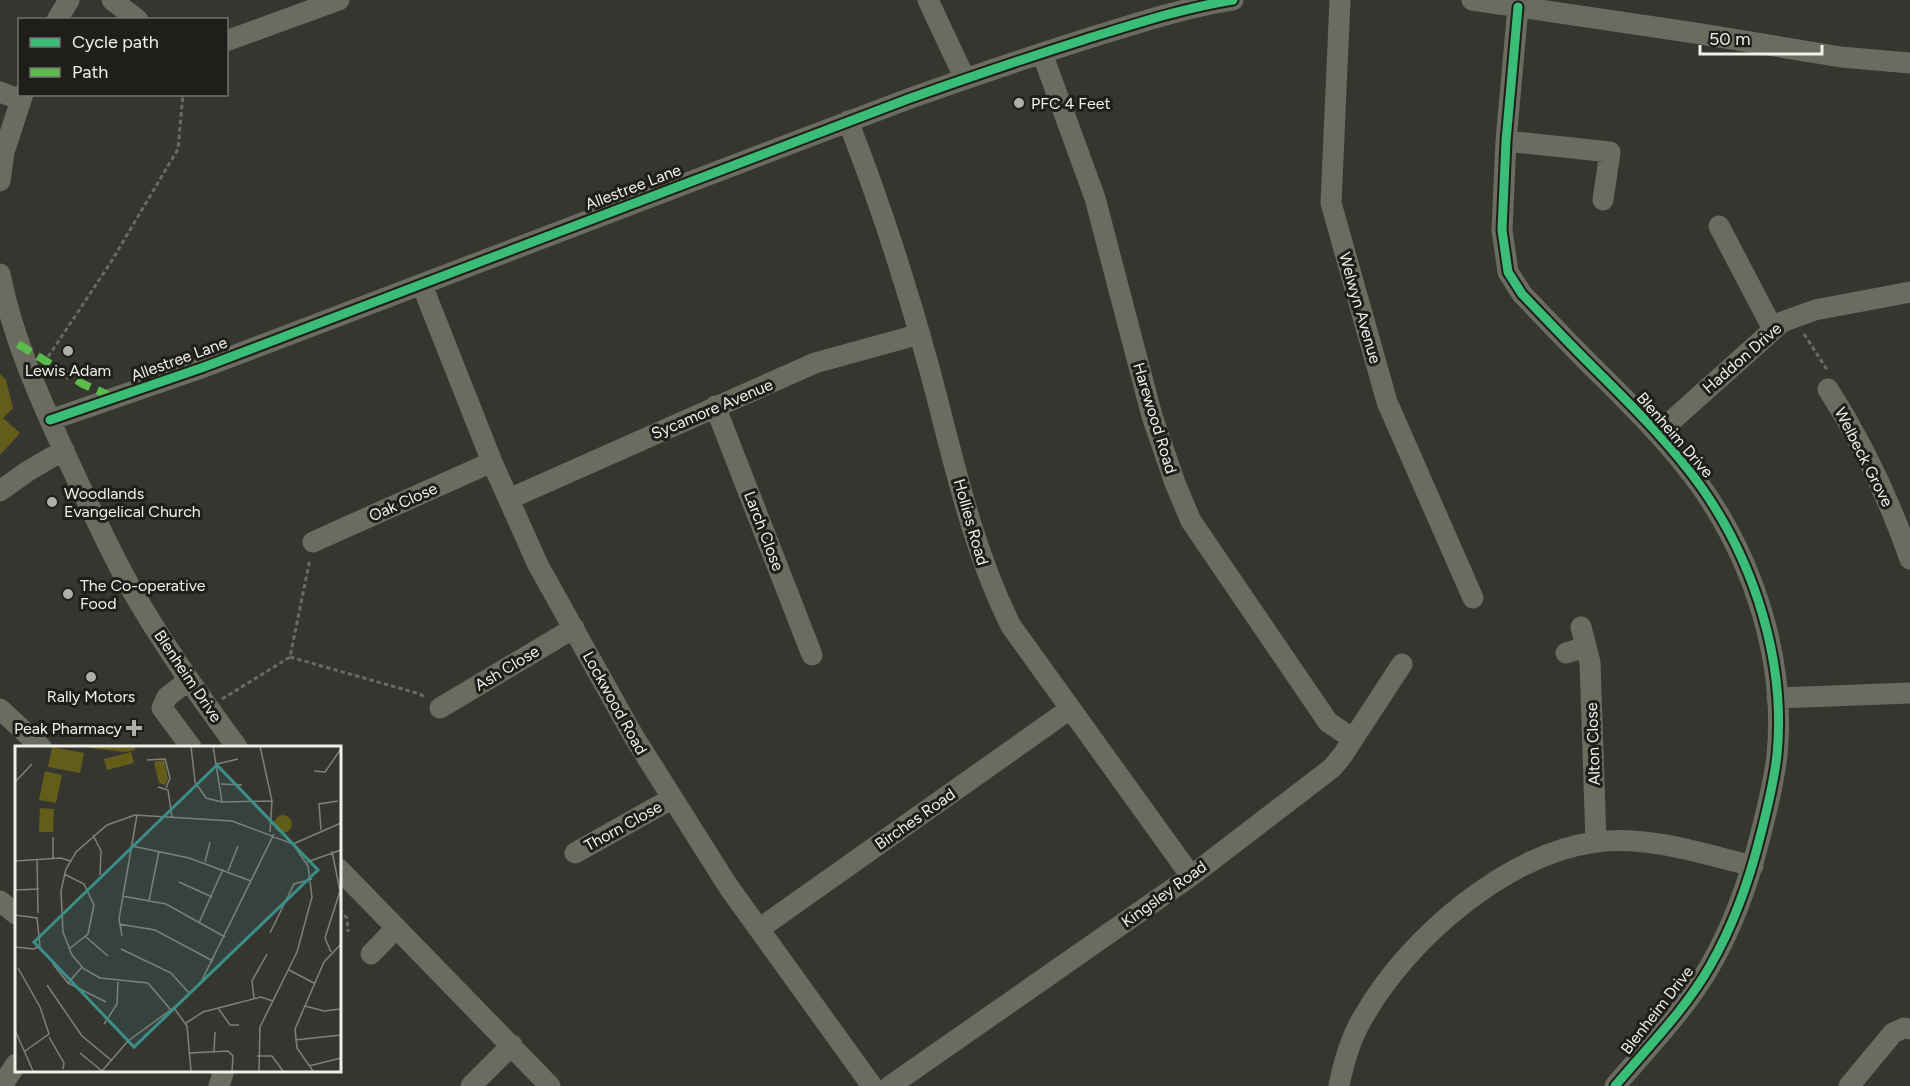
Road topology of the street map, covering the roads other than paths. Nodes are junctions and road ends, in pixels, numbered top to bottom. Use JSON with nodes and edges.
{"nodes":[{"id":1,"x":69,"y":0,"type":"edge"},
{"id":2,"x":112,"y":0,"type":"edge"},
{"id":3,"x":339,"y":0,"type":"edge"},
{"id":4,"x":928,"y":0,"type":"edge"},
{"id":5,"x":1233,"y":0,"type":"edge"},
{"id":6,"x":1341,"y":0,"type":"edge"},
{"id":7,"x":1472,"y":0,"type":"edge"},
{"id":8,"x":1495,"y":2,"type":"edge"},
{"id":9,"x":1518,"y":7,"type":"junction"},
{"id":10,"x":58,"y":18,"type":"edge"},
{"id":11,"x":135,"y":18,"type":"edge"},
{"id":12,"x":228,"y":40,"type":"edge"},
{"id":13,"x":1042,"y":53,"type":"junction"},
{"id":14,"x":1910,"y":63,"type":"edge"},
{"id":15,"x":965,"y":79,"type":"junction"},
{"id":16,"x":0,"y":92,"type":"edge"},
{"id":17,"x":22,"y":97,"type":"edge"},
{"id":18,"x":848,"y":121,"type":"junction"},
{"id":19,"x":1506,"y":141,"type":"junction"},
{"id":20,"x":0,"y":181,"type":"edge"},
{"id":21,"x":1603,"y":200,"type":"dead end"},
{"id":22,"x":1719,"y":226,"type":"dead end"},
{"id":23,"x":0,"y":274,"type":"edge"},
{"id":24,"x":422,"y":285,"type":"junction"},
{"id":25,"x":1910,"y":292,"type":"edge"},
{"id":26,"x":1773,"y":329,"type":"junction"},
{"id":27,"x":920,"y":334,"type":"junction"},
{"id":28,"x":1828,"y":389,"type":"road end"},
{"id":29,"x":715,"y":406,"type":"junction"},
{"id":30,"x":50,"y":420,"type":"junction"},
{"id":31,"x":1658,"y":434,"type":"junction"},
{"id":32,"x":64,"y":450,"type":"junction"},
{"id":33,"x":492,"y":462,"type":"junction"},
{"id":34,"x":0,"y":491,"type":"edge"},
{"id":35,"x":509,"y":499,"type":"junction"},
{"id":36,"x":314,"y":542,"type":"road end"},
{"id":37,"x":1910,"y":559,"type":"edge"},
{"id":38,"x":1473,"y":598,"type":"dead end"},
{"id":39,"x":574,"y":628,"type":"junction"},
{"id":40,"x":1566,"y":652,"type":"dead end"},
{"id":41,"x":812,"y":655,"type":"dead end"},
{"id":42,"x":1402,"y":664,"type":"dead end"},
{"id":43,"x":189,"y":680,"type":"junction"},
{"id":44,"x":1910,"y":693,"type":"edge"},
{"id":45,"x":1778,"y":698,"type":"junction"},
{"id":46,"x":440,"y":708,"type":"road end"},
{"id":47,"x":0,"y":709,"type":"edge"},
{"id":48,"x":1070,"y":709,"type":"junction"},
{"id":49,"x":1353,"y":739,"type":"junction"},
{"id":50,"x":40,"y":746,"type":"edge"},
{"id":51,"x":190,"y":746,"type":"edge"},
{"id":52,"x":236,"y":746,"type":"edge"},
{"id":53,"x":671,"y":798,"type":"junction"},
{"id":54,"x":1596,"y":842,"type":"junction"},
{"id":55,"x":575,"y":853,"type":"dead end"},
{"id":56,"x":1753,"y":866,"type":"junction"},
{"id":57,"x":340,"y":870,"type":"edge"},
{"id":58,"x":1191,"y":876,"type":"junction"},
{"id":59,"x":0,"y":901,"type":"edge"},
{"id":60,"x":15,"y":913,"type":"edge"},
{"id":61,"x":396,"y":928,"type":"junction"},
{"id":62,"x":759,"y":929,"type":"junction"},
{"id":63,"x":371,"y":954,"type":"dead end"},
{"id":64,"x":1910,"y":1029,"type":"edge"},
{"id":65,"x":512,"y":1045,"type":"junction"},
{"id":66,"x":15,"y":1066,"type":"edge"},
{"id":67,"x":224,"y":1071,"type":"edge"},
{"id":68,"x":2,"y":1086,"type":"edge"},
{"id":69,"x":219,"y":1086,"type":"edge"},
{"id":70,"x":471,"y":1086,"type":"edge"},
{"id":71,"x":550,"y":1086,"type":"edge"},
{"id":72,"x":872,"y":1086,"type":"edge"},
{"id":73,"x":890,"y":1086,"type":"edge"},
{"id":74,"x":1339,"y":1086,"type":"edge"},
{"id":75,"x":1615,"y":1086,"type":"edge"},
{"id":76,"x":1849,"y":1086,"type":"edge"}],
"edges":[{"from":1,"to":10,"type":"street"},
{"from":2,"to":11,"type":"street"},
{"from":3,"to":12,"type":"street"},
{"from":4,"to":15,"type":"street"},
{"from":5,"to":13,"type":"street","name":"Allestree Lane"},
{"from":6,"to":38,"type":"street","name":"Welwyn Avenue"},
{"from":7,"to":8,"type":"street"},
{"from":8,"to":9,"type":"street"},
{"from":9,"to":14,"type":"street"},
{"from":9,"to":19,"type":"street","name":"Blenheim Drive"},
{"from":13,"to":15,"type":"street","name":"Allestree Lane"},
{"from":13,"to":49,"type":"street","name":"Harewood Road"},
{"from":15,"to":18,"type":"street","name":"Allestree Lane"},
{"from":16,"to":17,"type":"street"},
{"from":17,"to":20,"type":"street"},
{"from":18,"to":24,"type":"street","name":"Allestree Lane"},
{"from":18,"to":27,"type":"street","name":"Hollies Road"},
{"from":19,"to":21,"type":"street"},
{"from":19,"to":31,"type":"street","name":"Blenheim Drive"},
{"from":22,"to":26,"type":"street"},
{"from":23,"to":30,"type":"street","name":"Blenheim Drive"},
{"from":24,"to":30,"type":"street","name":"Allestree Lane"},
{"from":24,"to":33,"type":"street","name":"Lockwood Road"},
{"from":25,"to":26,"type":"street","name":"Haddon Drive"},
{"from":26,"to":31,"type":"street","name":"Haddon Drive"},
{"from":27,"to":29,"type":"street","name":"Sycamore Avenue"},
{"from":27,"to":48,"type":"street","name":"Hollies Road"},
{"from":28,"to":37,"type":"street","name":"Welbeck Grove"},
{"from":29,"to":35,"type":"street","name":"Sycamore Avenue"},
{"from":29,"to":41,"type":"street","name":"Larch Close"},
{"from":30,"to":32,"type":"street","name":"Blenheim Drive"},
{"from":31,"to":45,"type":"street","name":"Blenheim Drive"},
{"from":32,"to":34,"type":"street"},
{"from":32,"to":43,"type":"street","name":"Blenheim Drive"},
{"from":33,"to":35,"type":"street","name":"Lockwood Road"},
{"from":33,"to":36,"type":"street","name":"Oak Close"},
{"from":35,"to":39,"type":"street","name":"Lockwood Road"},
{"from":39,"to":46,"type":"street","name":"Ash Close"},
{"from":39,"to":53,"type":"street","name":"Lockwood Road"},
{"from":40,"to":54,"type":"street","name":"Alton Close"},
{"from":42,"to":49,"type":"street","name":"Kingsley Road"},
{"from":43,"to":51,"type":"street"},
{"from":43,"to":52,"type":"street","name":"Blenheim Drive"},
{"from":44,"to":45,"type":"street"},
{"from":45,"to":56,"type":"street","name":"Blenheim Drive"},
{"from":47,"to":50,"type":"street"},
{"from":48,"to":58,"type":"street","name":"Hollies Road"},
{"from":48,"to":62,"type":"street","name":"Birches Road"},
{"from":49,"to":58,"type":"street","name":"Kingsley Road"},
{"from":53,"to":55,"type":"street","name":"Thorn Close"},
{"from":53,"to":62,"type":"street","name":"Lockwood Road"},
{"from":54,"to":56,"type":"street"},
{"from":54,"to":74,"type":"street"},
{"from":56,"to":75,"type":"street","name":"Blenheim Drive"},
{"from":57,"to":61,"type":"street"},
{"from":58,"to":73,"type":"street","name":"Kingsley Road"},
{"from":59,"to":60,"type":"street"},
{"from":61,"to":63,"type":"street"},
{"from":61,"to":65,"type":"street"},
{"from":62,"to":72,"type":"street","name":"Lockwood Road"},
{"from":64,"to":76,"type":"street"},
{"from":65,"to":70,"type":"street"},
{"from":65,"to":71,"type":"street"},
{"from":66,"to":68,"type":"street"},
{"from":67,"to":69,"type":"street"}]}
